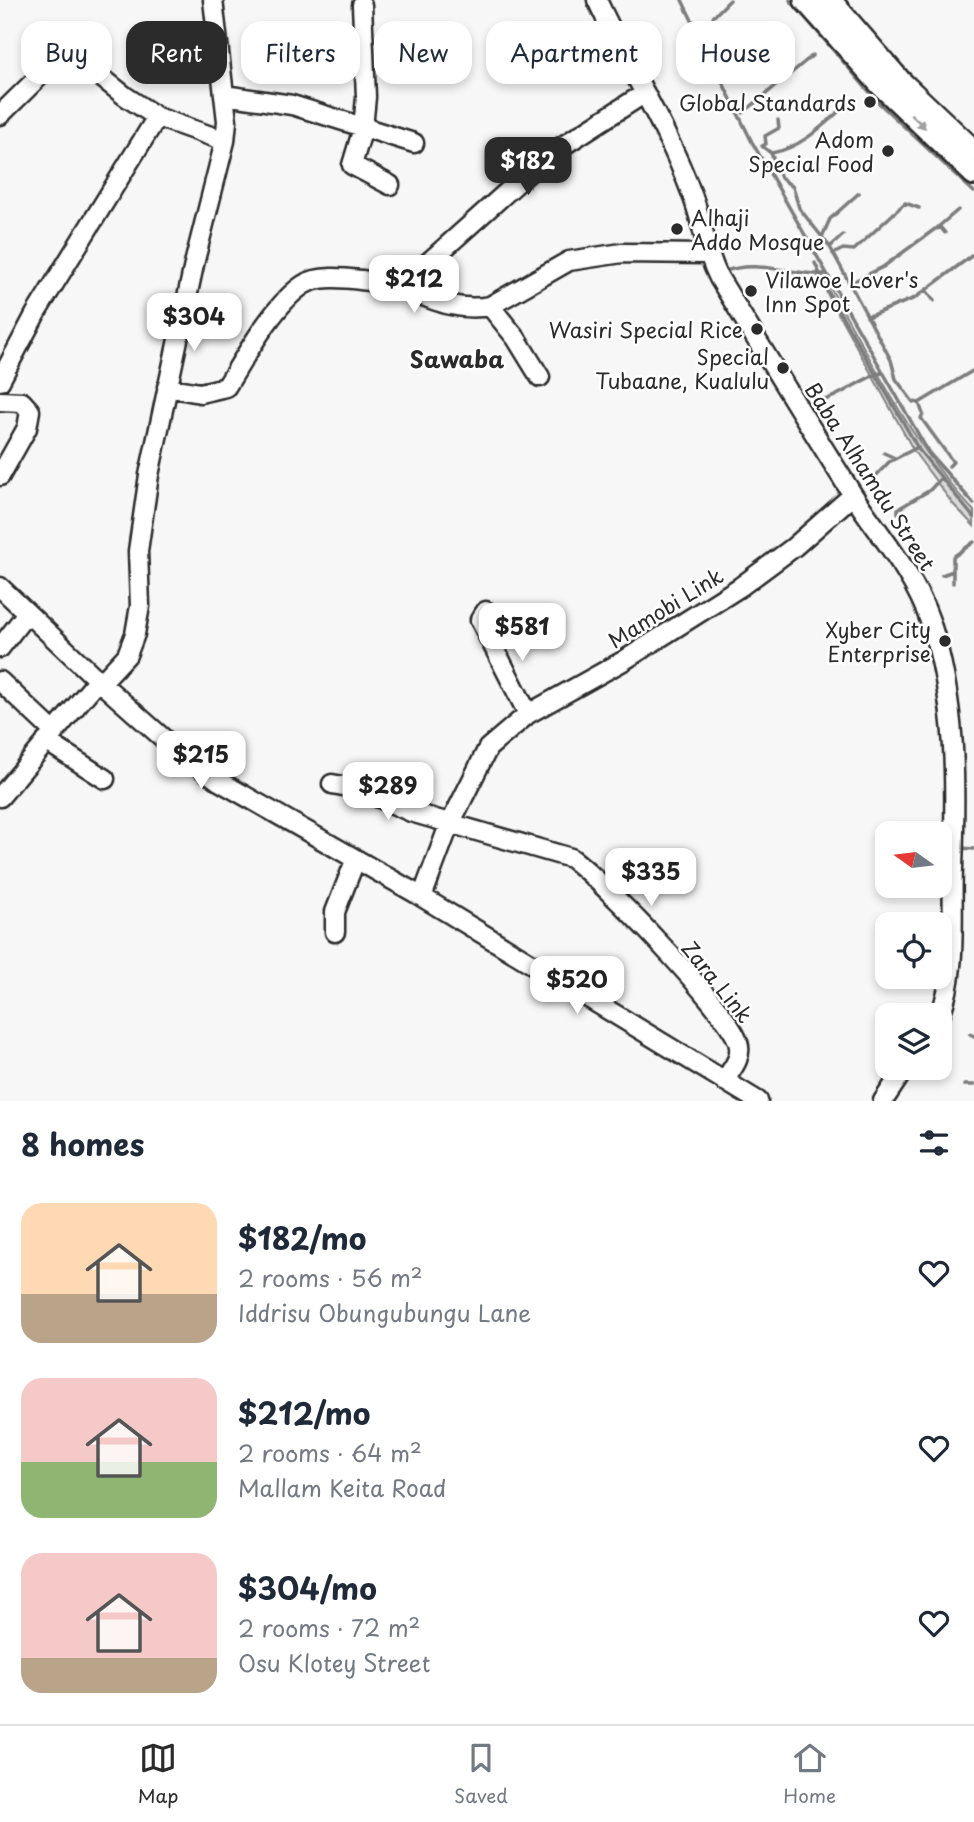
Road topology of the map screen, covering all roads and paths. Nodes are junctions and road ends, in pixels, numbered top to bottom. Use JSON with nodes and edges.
{"nodes":[{"id":1,"x":213,"y":0,"type":"edge"},
{"id":2,"x":597,"y":0,"type":"edge"},
{"id":3,"x":804,"y":0,"type":"edge"},
{"id":4,"x":830,"y":0,"type":"edge"},
{"id":5,"x":362,"y":5,"type":"dead end"},
{"id":6,"x":645,"y":93,"type":"junction"},
{"id":7,"x":224,"y":94,"type":"junction"},
{"id":8,"x":0,"y":115,"type":"edge"},
{"id":9,"x":157,"y":117,"type":"junction"},
{"id":10,"x":363,"y":128,"type":"junction"},
{"id":11,"x":225,"y":141,"type":"junction"},
{"id":12,"x":971,"y":141,"type":"edge"},
{"id":13,"x":414,"y":143,"type":"dead end"},
{"id":14,"x":974,"y":174,"type":"edge"},
{"id":15,"x":390,"y":185,"type":"dead end"},
{"id":16,"x":707,"y":254,"type":"junction"},
{"id":17,"x":401,"y":287,"type":"junction"},
{"id":18,"x":490,"y":306,"type":"junction"},
{"id":19,"x":540,"y":377,"type":"dead end"},
{"id":20,"x":0,"y":381,"type":"edge"},
{"id":21,"x":167,"y":387,"type":"junction"},
{"id":22,"x":0,"y":401,"type":"edge"},
{"id":23,"x":0,"y":476,"type":"edge"},
{"id":24,"x":853,"y":495,"type":"junction"},
{"id":25,"x":0,"y":587,"type":"edge"},
{"id":26,"x":486,"y":611,"type":"dead end"},
{"id":27,"x":27,"y":613,"type":"junction"},
{"id":28,"x":0,"y":648,"type":"edge"},
{"id":29,"x":0,"y":681,"type":"edge"},
{"id":30,"x":99,"y":681,"type":"junction"},
{"id":31,"x":528,"y":714,"type":"junction"},
{"id":32,"x":50,"y":736,"type":"junction"},
{"id":33,"x":105,"y":779,"type":"dead end"},
{"id":34,"x":332,"y":784,"type":"dead end"},
{"id":35,"x":0,"y":797,"type":"edge"},
{"id":36,"x":452,"y":822,"type":"junction"},
{"id":37,"x":355,"y":861,"type":"junction"},
{"id":38,"x":422,"y":897,"type":"junction"},
{"id":39,"x":335,"y":932,"type":"dead end"},
{"id":40,"x":945,"y":1003,"type":"edge"},
{"id":41,"x":897,"y":1080,"type":"edge"},
{"id":42,"x":724,"y":1081,"type":"junction"},
{"id":43,"x":758,"y":1101,"type":"edge"},
{"id":44,"x":883,"y":1101,"type":"edge"}],
"edges":[{"from":1,"to":7,"type":"street"},
{"from":2,"to":6,"type":"street","name":"Baba Alhamdu Street"},
{"from":3,"to":14,"type":"main road","one_way":true},
{"from":4,"to":12,"type":"main road"},
{"from":5,"to":10,"type":"street"},
{"from":6,"to":16,"type":"street","name":"Baba Alhamdu Street"},
{"from":6,"to":17,"type":"street"},
{"from":7,"to":10,"type":"street"},
{"from":7,"to":11,"type":"street"},
{"from":8,"to":9,"type":"street"},
{"from":9,"to":11,"type":"street"},
{"from":9,"to":20,"type":"street"},
{"from":10,"to":13,"type":"street"},
{"from":10,"to":15,"type":"street"},
{"from":11,"to":21,"type":"street"},
{"from":16,"to":18,"type":"street"},
{"from":16,"to":24,"type":"street","name":"Baba Alhamdu Street"},
{"from":17,"to":18,"type":"street"},
{"from":17,"to":21,"type":"street"},
{"from":18,"to":19,"type":"street"},
{"from":21,"to":30,"type":"street"},
{"from":22,"to":23,"type":"street"},
{"from":24,"to":31,"type":"street","name":"Mamobi Link"},
{"from":24,"to":40,"type":"street","name":"Baba Alhamdu Street"},
{"from":25,"to":27,"type":"street"},
{"from":26,"to":31,"type":"street"},
{"from":27,"to":28,"type":"street"},
{"from":27,"to":30,"type":"street"},
{"from":29,"to":32,"type":"street"},
{"from":30,"to":32,"type":"street"},
{"from":30,"to":37,"type":"street"},
{"from":31,"to":36,"type":"street","name":"Mamobi Link"},
{"from":32,"to":33,"type":"street"},
{"from":32,"to":35,"type":"street"},
{"from":34,"to":36,"type":"street","name":"Zara Link"},
{"from":36,"to":38,"type":"street","name":"Mamobi Link"},
{"from":36,"to":42,"type":"street","name":"Zara Link"},
{"from":37,"to":38,"type":"street"},
{"from":37,"to":39,"type":"street"},
{"from":38,"to":42,"type":"street"},
{"from":41,"to":44,"type":"street"},
{"from":42,"to":43,"type":"street"}]}
